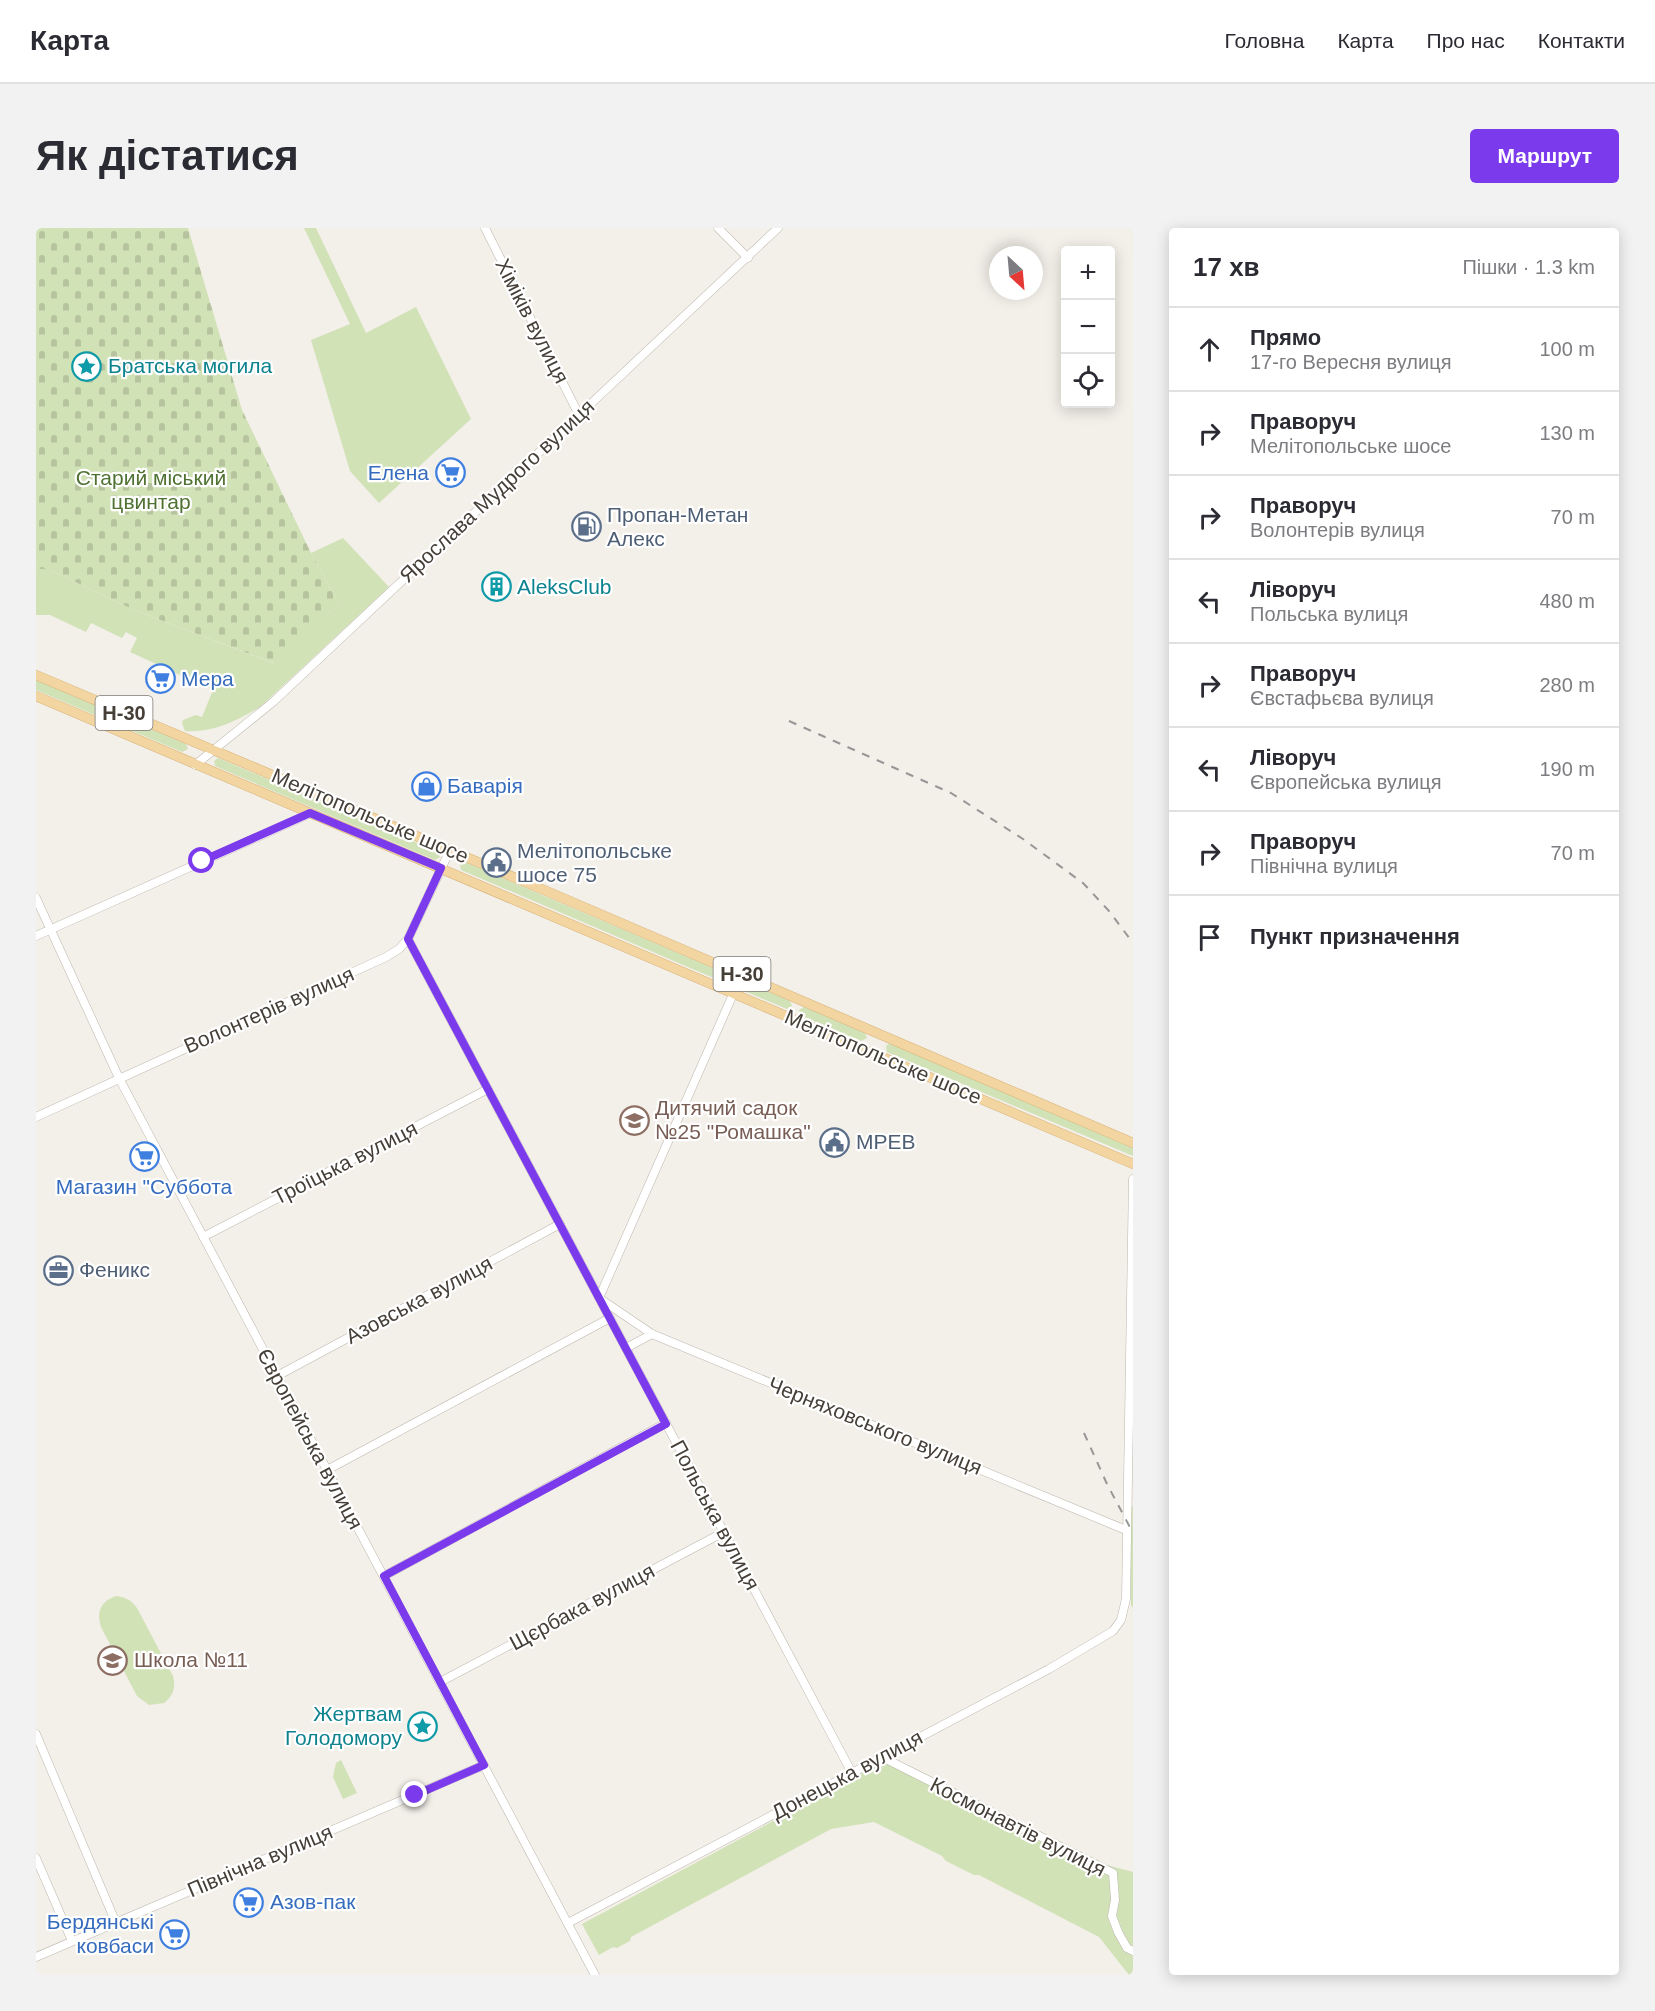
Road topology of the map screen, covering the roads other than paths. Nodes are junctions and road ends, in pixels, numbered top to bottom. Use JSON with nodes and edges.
{"nodes":[{"id":1,"x":485,"y":228,"type":"edge"},
{"id":2,"x":718,"y":228,"type":"edge"},
{"id":3,"x":778,"y":228,"type":"edge"},
{"id":4,"x":748,"y":258,"type":"junction"},
{"id":5,"x":579,"y":415,"type":"junction"},
{"id":6,"x":36,"y":675,"type":"edge"},
{"id":7,"x":36,"y":696,"type":"edge"},
{"id":8,"x":213,"y":750,"type":"junction"},
{"id":9,"x":195,"y":765,"type":"junction"},
{"id":10,"x":310,"y":813,"type":"junction"},
{"id":11,"x":450,"y":850,"type":"junction"},
{"id":12,"x":441,"y":868,"type":"junction"},
{"id":13,"x":36,"y":898,"type":"edge"},
{"id":14,"x":51,"y":929,"type":"junction"},
{"id":15,"x":36,"y":936,"type":"edge"},
{"id":16,"x":408,"y":939,"type":"junction"},
{"id":17,"x":742,"y":974,"type":"junction"},
{"id":18,"x":734,"y":993,"type":"junction"},
{"id":19,"x":119,"y":1078,"type":"junction"},
{"id":20,"x":488,"y":1089,"type":"junction"},
{"id":21,"x":36,"y":1117,"type":"edge"},
{"id":22,"x":1133,"y":1143,"type":"edge"},
{"id":23,"x":1133,"y":1164,"type":"edge"},
{"id":24,"x":1133,"y":1179,"type":"edge"},
{"id":25,"x":560,"y":1224,"type":"junction"},
{"id":26,"x":203,"y":1237,"type":"junction"},
{"id":27,"x":599,"y":1298,"type":"junction"},
{"id":28,"x":610,"y":1318,"type":"junction"},
{"id":29,"x":652,"y":1334,"type":"junction"},
{"id":30,"x":626,"y":1348,"type":"junction"},
{"id":31,"x":277,"y":1376,"type":"junction"},
{"id":32,"x":666,"y":1424,"type":"junction"},
{"id":33,"x":327,"y":1470,"type":"junction"},
{"id":34,"x":1126,"y":1530,"type":"junction"},
{"id":35,"x":724,"y":1532,"type":"junction"},
{"id":36,"x":384,"y":1576,"type":"junction"},
{"id":37,"x":440,"y":1682,"type":"junction"},
{"id":38,"x":36,"y":1734,"type":"edge"},
{"id":39,"x":882,"y":1757,"type":"junction"},
{"id":40,"x":484,"y":1765,"type":"junction"},
{"id":41,"x":852,"y":1773,"type":"junction"},
{"id":42,"x":36,"y":1858,"type":"edge"},
{"id":43,"x":116,"y":1923,"type":"junction"},
{"id":44,"x":568,"y":1923,"type":"junction"},
{"id":45,"x":72,"y":1941,"type":"junction"},
{"id":46,"x":1133,"y":1951,"type":"edge"},
{"id":47,"x":36,"y":1957,"type":"edge"},
{"id":48,"x":595,"y":1975,"type":"edge"}],
"edges":[{"from":1,"to":5,"type":"street","name":"Хіміків вулиця"},
{"from":2,"to":4,"type":"street"},
{"from":3,"to":4,"type":"street","name":"Ярослава Мудрого вулиця"},
{"from":4,"to":5,"type":"street","name":"Ярослава Мудрого вулиця"},
{"from":5,"to":8,"type":"street","name":"Ярослава Мудрого вулиця"},
{"from":6,"to":8,"type":"main road","name":"Мелітопольське шосе","number":"Н-30"},
{"from":7,"to":9,"type":"main road","name":"Мелітопольське шосе","number":"Н-30"},
{"from":8,"to":9,"type":"street","name":"Ярослава Мудрого вулиця"},
{"from":8,"to":11,"type":"main road","name":"Мелітопольське шосе","number":"Н-30"},
{"from":9,"to":10,"type":"main road","name":"Мелітопольське шосе","number":"Н-30"},
{"from":10,"to":12,"type":"main road","name":"Мелітопольське шосе","number":"Н-30"},
{"from":10,"to":14,"type":"street"},
{"from":11,"to":12,"type":"street","name":"Волонтерів вулиця"},
{"from":11,"to":17,"type":"main road","name":"Мелітопольське шосе","number":"Н-30"},
{"from":12,"to":16,"type":"street","name":"Волонтерів вулиця"},
{"from":12,"to":18,"type":"main road","name":"Мелітопольське шосе","number":"Н-30"},
{"from":13,"to":14,"type":"street","name":"Європейська вулиця"},
{"from":14,"to":15,"type":"street"},
{"from":14,"to":19,"type":"street","name":"Європейська вулиця"},
{"from":16,"to":19,"type":"street","name":"Волонтерів вулиця"},
{"from":16,"to":20,"type":"street","name":"Польська вулиця"},
{"from":17,"to":18,"type":"street"},
{"from":17,"to":22,"type":"main road","name":"Мелітопольське шосе","number":"Н-30"},
{"from":18,"to":23,"type":"main road","name":"Мелітопольське шосе","number":"Н-30"},
{"from":18,"to":27,"type":"street"},
{"from":19,"to":21,"type":"street","name":"Волонтерів вулиця"},
{"from":19,"to":26,"type":"street","name":"Європейська вулиця"},
{"from":20,"to":25,"type":"street","name":"Польська вулиця"},
{"from":20,"to":26,"type":"street","name":"Троїцька вулиця"},
{"from":24,"to":34,"type":"street"},
{"from":25,"to":27,"type":"street","name":"Польська вулиця"},
{"from":25,"to":31,"type":"street","name":"Азовська вулиця"},
{"from":26,"to":31,"type":"street","name":"Європейська вулиця"},
{"from":27,"to":28,"type":"street","name":"Польська вулиця"},
{"from":27,"to":29,"type":"street","name":"Черняховського вулиця"},
{"from":28,"to":30,"type":"street","name":"Польська вулиця"},
{"from":28,"to":33,"type":"street"},
{"from":29,"to":30,"type":"street"},
{"from":29,"to":34,"type":"street","name":"Черняховського вулиця"},
{"from":30,"to":32,"type":"street","name":"Польська вулиця"},
{"from":31,"to":33,"type":"street","name":"Європейська вулиця"},
{"from":32,"to":35,"type":"street","name":"Польська вулиця"},
{"from":32,"to":36,"type":"street"},
{"from":33,"to":36,"type":"street","name":"Європейська вулиця"},
{"from":34,"to":39,"type":"street","name":"Донецька вулиця"},
{"from":35,"to":37,"type":"street","name":"Щєрбака вулиця"},
{"from":35,"to":41,"type":"street","name":"Польська вулиця"},
{"from":36,"to":37,"type":"street","name":"Європейська вулиця"},
{"from":37,"to":40,"type":"street","name":"Європейська вулиця"},
{"from":38,"to":43,"type":"street"},
{"from":39,"to":41,"type":"street","name":"Донецька вулиця"},
{"from":39,"to":46,"type":"street","name":"Космонавтів вулиця"},
{"from":40,"to":43,"type":"street","name":"Північна вулиця"},
{"from":40,"to":44,"type":"street","name":"Європейська вулиця"},
{"from":41,"to":44,"type":"street","name":"Донецька вулиця"},
{"from":42,"to":45,"type":"street"},
{"from":43,"to":45,"type":"street","name":"Північна вулиця"},
{"from":44,"to":48,"type":"street","name":"Європейська вулиця"},
{"from":45,"to":47,"type":"street","name":"Північна вулиця"}]}
